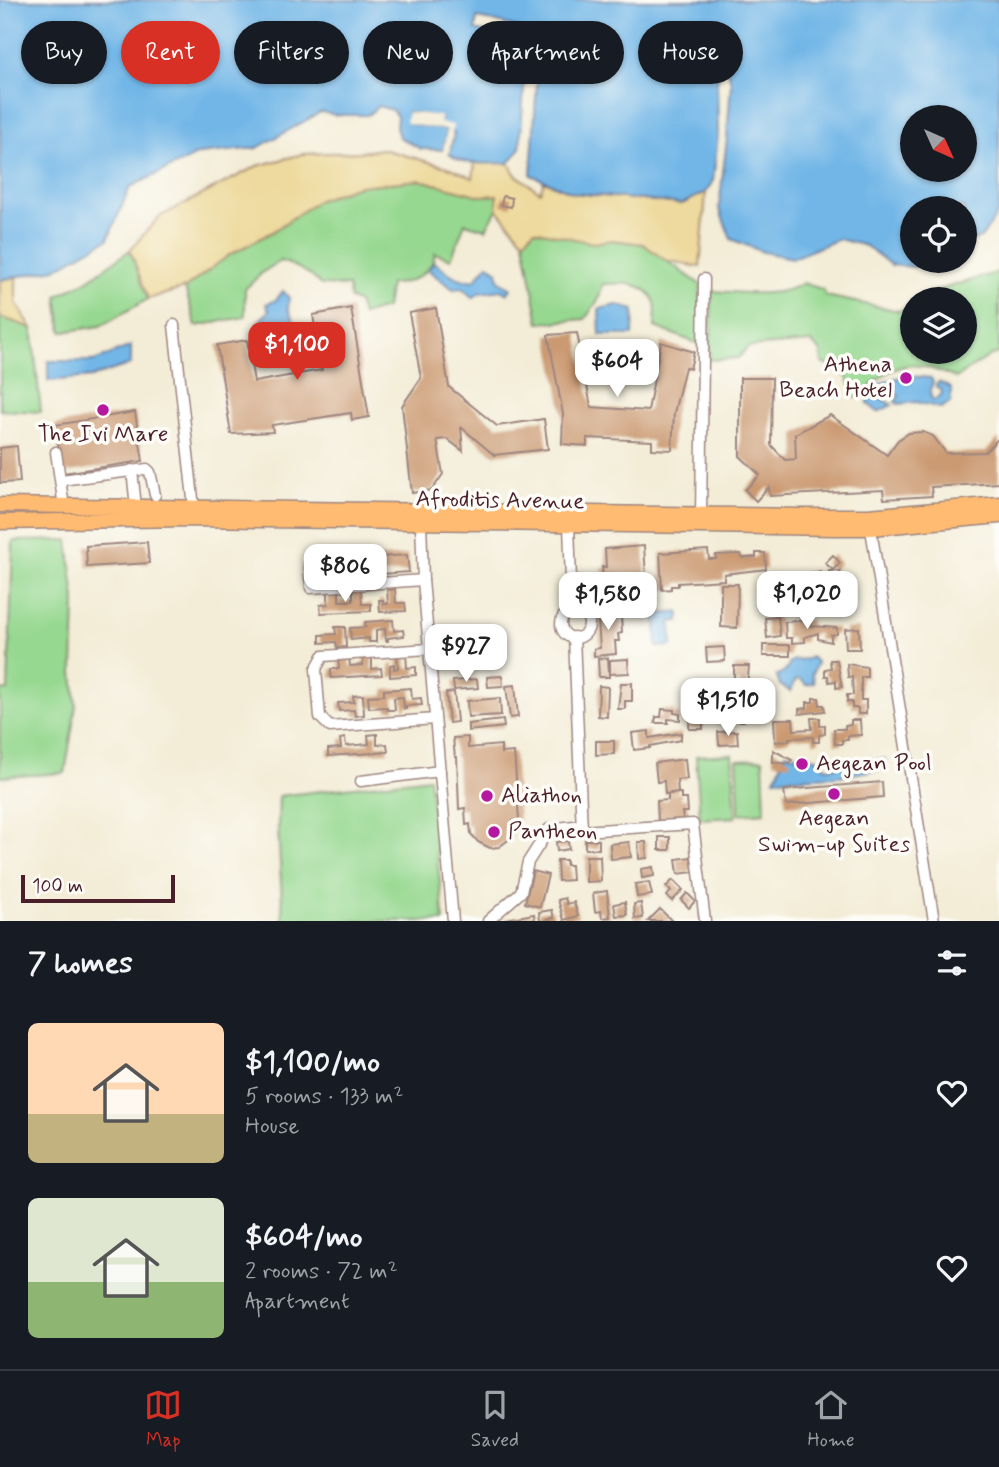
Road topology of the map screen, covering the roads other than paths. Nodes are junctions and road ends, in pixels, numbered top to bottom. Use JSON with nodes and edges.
{"nodes":[{"id":1,"x":704,"y":279,"type":"dead end"},
{"id":2,"x":174,"y":325,"type":"dead end"},
{"id":3,"x":56,"y":452,"type":"dead end"},
{"id":4,"x":132,"y":470,"type":"junction"},
{"id":5,"x":61,"y":480,"type":"junction"},
{"id":6,"x":155,"y":495,"type":"dead end"},
{"id":7,"x":999,"y":504,"type":"edge"},
{"id":8,"x":0,"y":505,"type":"edge"},
{"id":9,"x":64,"y":507,"type":"junction"},
{"id":10,"x":136,"y":507,"type":"junction"},
{"id":11,"x":194,"y":508,"type":"junction"},
{"id":12,"x":701,"y":516,"type":"junction"},
{"id":13,"x":999,"y":516,"type":"edge"},
{"id":14,"x":0,"y":522,"type":"edge"},
{"id":15,"x":421,"y":522,"type":"junction"},
{"id":16,"x":870,"y":522,"type":"junction"},
{"id":17,"x":569,"y":525,"type":"junction"},
{"id":18,"x":309,"y":564,"type":"dead end"},
{"id":19,"x":423,"y":580,"type":"junction"},
{"id":20,"x":572,"y":610,"type":"junction"},
{"id":21,"x":574,"y":637,"type":"junction"},
{"id":22,"x":429,"y":649,"type":"junction"},
{"id":23,"x":435,"y":719,"type":"junction"},
{"id":24,"x":440,"y":771,"type":"junction"},
{"id":25,"x":361,"y":781,"type":"dead end"},
{"id":26,"x":582,"y":828,"type":"junction"},
{"id":27,"x":453,"y":921,"type":"edge"},
{"id":28,"x":488,"y":921,"type":"edge"},
{"id":29,"x":705,"y":921,"type":"edge"},
{"id":30,"x":934,"y":921,"type":"edge"}],
"edges":[{"from":1,"to":12,"type":"street"},
{"from":2,"to":11,"type":"street"},
{"from":3,"to":5,"type":"street"},
{"from":4,"to":5,"type":"street"},
{"from":4,"to":6,"type":"street"},
{"from":4,"to":10,"type":"street"},
{"from":5,"to":9,"type":"street"},
{"from":7,"to":16,"type":"main road","name":"Afroditis Avenue"},
{"from":8,"to":9,"type":"main road","name":"Afroditis Avenue"},
{"from":9,"to":10,"type":"main road","name":"Afroditis Avenue"},
{"from":10,"to":11,"type":"main road","name":"Afroditis Avenue"},
{"from":11,"to":12,"type":"main road","name":"Afroditis Avenue"},
{"from":12,"to":16,"type":"main road","name":"Afroditis Avenue"},
{"from":13,"to":16,"type":"main road","name":"Afroditis Avenue"},
{"from":14,"to":15,"type":"main road","name":"Afroditis Avenue"},
{"from":15,"to":17,"type":"main road","name":"Afroditis Avenue"},
{"from":15,"to":19,"type":"street"},
{"from":16,"to":17,"type":"main road","name":"Afroditis Avenue"},
{"from":16,"to":30,"type":"street"},
{"from":17,"to":20,"type":"street"},
{"from":18,"to":19,"type":"street"},
{"from":19,"to":22,"type":"street"},
{"from":20,"to":21,"type":"street"},
{"from":20,"to":21,"type":"street"},
{"from":21,"to":26,"type":"street"},
{"from":22,"to":23,"type":"street"},
{"from":22,"to":23,"type":"street"},
{"from":23,"to":24,"type":"street"},
{"from":24,"to":25,"type":"street"},
{"from":24,"to":27,"type":"street"},
{"from":26,"to":28,"type":"street"},
{"from":26,"to":29,"type":"street"}]}
